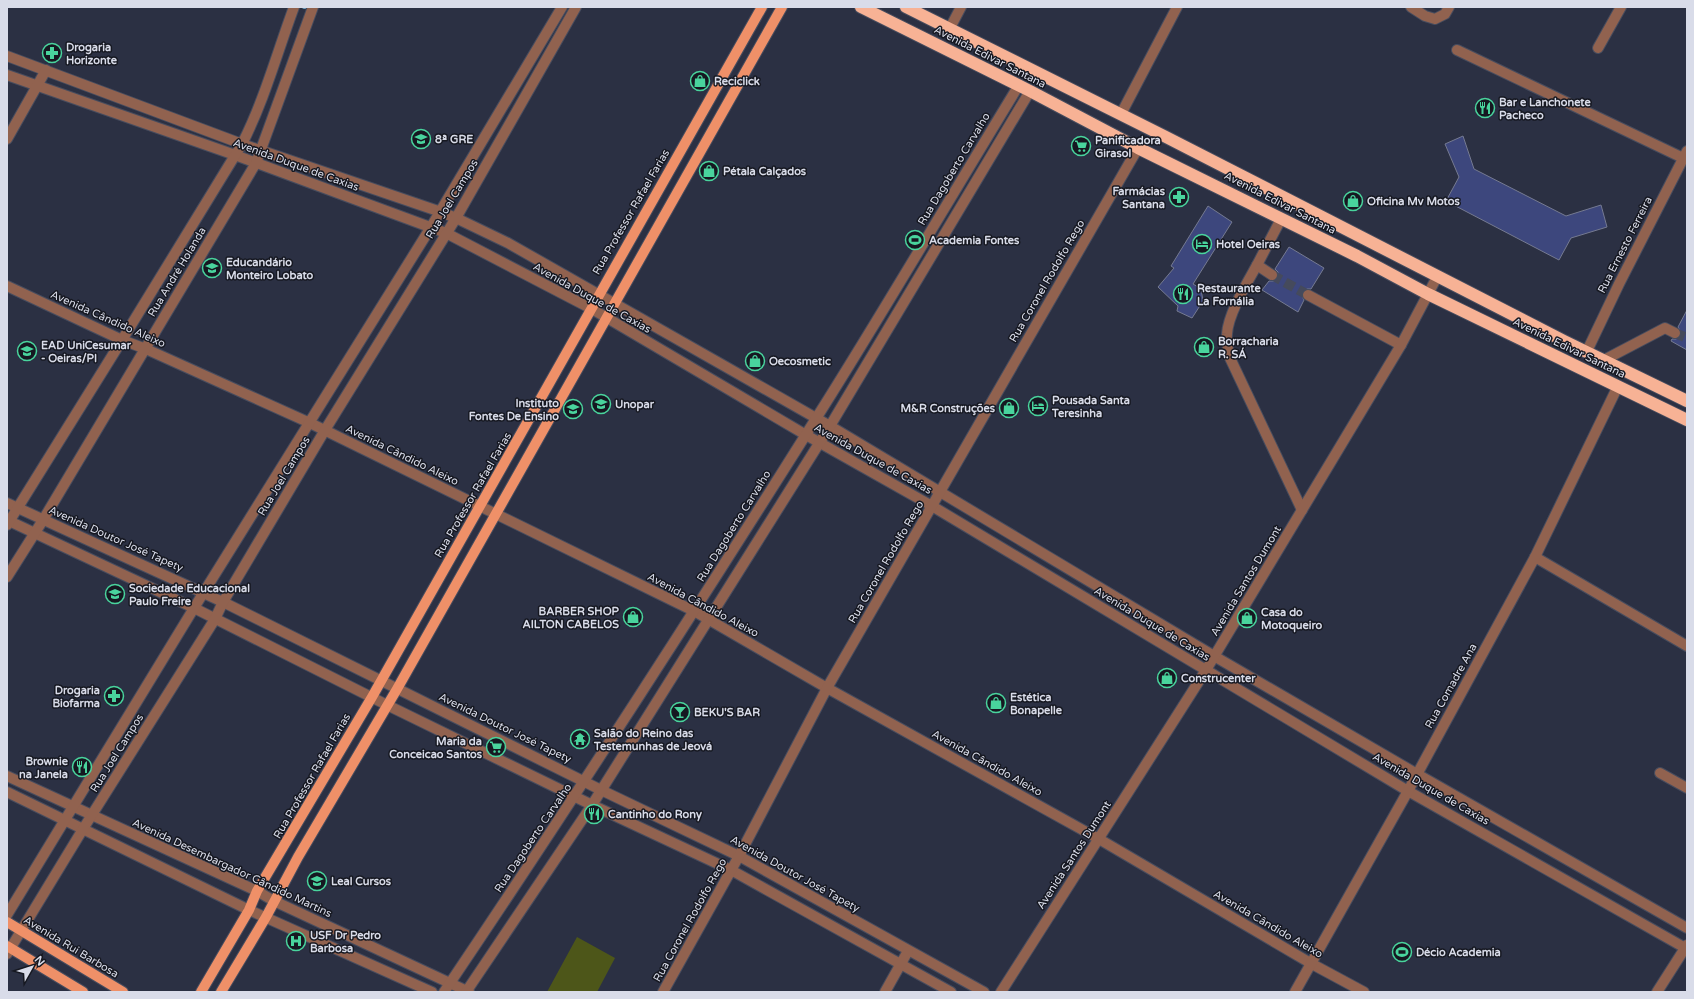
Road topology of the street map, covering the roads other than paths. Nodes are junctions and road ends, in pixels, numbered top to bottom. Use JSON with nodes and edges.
{"nodes":[{"id":1,"x":294,"y":7,"type":"edge"},
{"id":2,"x":313,"y":7,"type":"edge"},
{"id":3,"x":562,"y":7,"type":"edge"},
{"id":4,"x":576,"y":7,"type":"edge"},
{"id":5,"x":762,"y":7,"type":"edge"},
{"id":6,"x":782,"y":7,"type":"edge"},
{"id":7,"x":861,"y":7,"type":"edge"},
{"id":8,"x":906,"y":7,"type":"edge"},
{"id":9,"x":961,"y":7,"type":"edge"},
{"id":10,"x":1411,"y":7,"type":"edge"},
{"id":11,"x":1449,"y":7,"type":"edge"},
{"id":12,"x":1621,"y":7,"type":"edge"},
{"id":13,"x":1174,"y":8,"type":"edge"},
{"id":14,"x":950,"y":28,"type":"junction"},
{"id":15,"x":1598,"y":48,"type":"dead end"},
{"id":16,"x":1457,"y":50,"type":"dead end"},
{"id":17,"x":7,"y":56,"type":"edge"},
{"id":18,"x":46,"y":70,"type":"junction"},
{"id":19,"x":7,"y":75,"type":"edge"},
{"id":20,"x":1019,"y":85,"type":"junction"},
{"id":21,"x":36,"y":86,"type":"junction"},
{"id":22,"x":1030,"y":91,"type":"junction"},
{"id":23,"x":1121,"y":114,"type":"junction"},
{"id":24,"x":7,"y":139,"type":"edge"},
{"id":25,"x":242,"y":144,"type":"junction"},
{"id":26,"x":1138,"y":148,"type":"junction"},
{"id":27,"x":262,"y":150,"type":"junction"},
{"id":28,"x":235,"y":155,"type":"junction"},
{"id":29,"x":1685,"y":155,"type":"edge"},
{"id":30,"x":256,"y":163,"type":"junction"},
{"id":31,"x":1230,"y":169,"type":"junction"},
{"id":32,"x":1222,"y":188,"type":"junction"},
{"id":33,"x":441,"y":212,"type":"junction"},
{"id":34,"x":456,"y":218,"type":"junction"},
{"id":35,"x":1282,"y":219,"type":"junction"},
{"id":36,"x":431,"y":227,"type":"junction"},
{"id":37,"x":446,"y":233,"type":"junction"},
{"id":38,"x":1257,"y":265,"type":"junction"},
{"id":39,"x":1272,"y":275,"type":"tunnel mouth"},
{"id":40,"x":1437,"y":277,"type":"junction"},
{"id":41,"x":7,"y":286,"type":"edge"},
{"id":42,"x":598,"y":294,"type":"junction"},
{"id":43,"x":1428,"y":294,"type":"junction"},
{"id":44,"x":1308,"y":295,"type":"tunnel mouth"},
{"id":45,"x":615,"y":304,"type":"junction"},
{"id":46,"x":592,"y":309,"type":"junction"},
{"id":47,"x":607,"y":318,"type":"junction"},
{"id":48,"x":1675,"y":333,"type":"tunnel mouth"},
{"id":49,"x":122,"y":340,"type":"junction"},
{"id":50,"x":1564,"y":341,"type":"junction"},
{"id":51,"x":1401,"y":345,"type":"junction"},
{"id":52,"x":146,"y":349,"type":"junction"},
{"id":53,"x":1587,"y":351,"type":"junction"},
{"id":54,"x":1556,"y":356,"type":"junction"},
{"id":55,"x":1604,"y":360,"type":"junction"},
{"id":56,"x":1618,"y":386,"type":"junction"},
{"id":57,"x":1687,"y":402,"type":"edge"},
{"id":58,"x":816,"y":419,"type":"junction"},
{"id":59,"x":1687,"y":420,"type":"edge"},
{"id":60,"x":310,"y":423,"type":"junction"},
{"id":61,"x":830,"y":426,"type":"junction"},
{"id":62,"x":325,"y":430,"type":"junction"},
{"id":63,"x":806,"y":435,"type":"junction"},
{"id":64,"x":820,"y":442,"type":"junction"},
{"id":65,"x":939,"y":491,"type":"junction"},
{"id":66,"x":7,"y":503,"type":"edge"},
{"id":67,"x":480,"y":506,"type":"junction"},
{"id":68,"x":932,"y":506,"type":"junction"},
{"id":69,"x":18,"y":509,"type":"junction"},
{"id":70,"x":1302,"y":510,"type":"junction"},
{"id":71,"x":496,"y":514,"type":"junction"},
{"id":72,"x":43,"y":520,"type":"junction"},
{"id":73,"x":8,"y":522,"type":"edge"},
{"id":74,"x":35,"y":534,"type":"junction"},
{"id":75,"x":1535,"y":558,"type":"junction"},
{"id":76,"x":7,"y":577,"type":"edge"},
{"id":77,"x":205,"y":593,"type":"junction"},
{"id":78,"x":223,"y":602,"type":"junction"},
{"id":79,"x":194,"y":608,"type":"junction"},
{"id":80,"x":694,"y":611,"type":"junction"},
{"id":81,"x":215,"y":619,"type":"junction"},
{"id":82,"x":708,"y":619,"type":"junction"},
{"id":83,"x":1687,"y":646,"type":"edge"},
{"id":84,"x":1214,"y":656,"type":"junction"},
{"id":85,"x":1206,"y":670,"type":"junction"},
{"id":86,"x":381,"y":680,"type":"junction"},
{"id":87,"x":827,"y":688,"type":"junction"},
{"id":88,"x":397,"y":689,"type":"junction"},
{"id":89,"x":372,"y":697,"type":"junction"},
{"id":90,"x":387,"y":705,"type":"junction"},
{"id":91,"x":1660,"y":773,"type":"dead end"},
{"id":92,"x":1417,"y":774,"type":"junction"},
{"id":93,"x":7,"y":776,"type":"edge"},
{"id":94,"x":585,"y":782,"type":"junction"},
{"id":95,"x":1687,"y":788,"type":"edge"},
{"id":96,"x":602,"y":790,"type":"junction"},
{"id":97,"x":1408,"y":791,"type":"junction"},
{"id":98,"x":7,"y":792,"type":"edge"},
{"id":99,"x":575,"y":797,"type":"junction"},
{"id":100,"x":73,"y":806,"type":"junction"},
{"id":101,"x":592,"y":806,"type":"junction"},
{"id":102,"x":92,"y":816,"type":"junction"},
{"id":103,"x":64,"y":820,"type":"junction"},
{"id":104,"x":83,"y":828,"type":"junction"},
{"id":105,"x":1099,"y":839,"type":"junction"},
{"id":106,"x":739,"y":856,"type":"junction"},
{"id":107,"x":731,"y":870,"type":"junction"},
{"id":108,"x":257,"y":891,"type":"junction"},
{"id":109,"x":274,"y":901,"type":"junction"},
{"id":110,"x":249,"y":910,"type":"junction"},
{"id":111,"x":7,"y":915,"type":"edge"},
{"id":112,"x":266,"y":918,"type":"junction"},
{"id":113,"x":7,"y":922,"type":"edge"},
{"id":114,"x":1687,"y":928,"type":"edge"},
{"id":115,"x":22,"y":931,"type":"junction"},
{"id":116,"x":1686,"y":947,"type":"edge"},
{"id":117,"x":8,"y":950,"type":"edge"},
{"id":118,"x":908,"y":951,"type":"junction"},
{"id":119,"x":900,"y":964,"type":"junction"},
{"id":120,"x":1312,"y":964,"type":"junction"},
{"id":121,"x":447,"y":988,"type":"edge"},
{"id":122,"x":83,"y":992,"type":"edge"},
{"id":123,"x":123,"y":992,"type":"edge"},
{"id":124,"x":201,"y":992,"type":"edge"},
{"id":125,"x":221,"y":992,"type":"edge"},
{"id":126,"x":432,"y":992,"type":"edge"},
{"id":127,"x":467,"y":992,"type":"edge"},
{"id":128,"x":663,"y":992,"type":"edge"},
{"id":129,"x":885,"y":992,"type":"edge"},
{"id":130,"x":950,"y":992,"type":"edge"},
{"id":131,"x":984,"y":992,"type":"edge"},
{"id":132,"x":1001,"y":992,"type":"edge"},
{"id":133,"x":1295,"y":992,"type":"edge"},
{"id":134,"x":1364,"y":992,"type":"edge"},
{"id":135,"x":1657,"y":992,"type":"edge"}],
"edges":[{"from":1,"to":25,"type":"street","name":"Rua André Holanda"},
{"from":2,"to":27,"type":"street","name":"Rua André Holanda"},
{"from":3,"to":33,"type":"street","name":"Rua Joel Campos"},
{"from":4,"to":34,"type":"street","name":"Rua Joel Campos"},
{"from":5,"to":42,"type":"main road","name":"Rua Professor Rafael Farias"},
{"from":6,"to":45,"type":"main road"},
{"from":7,"to":20,"type":"highway","name":"Avenida Edivar Santana"},
{"from":8,"to":14,"type":"highway","name":"Avenida Edivar Santana"},
{"from":9,"to":14,"type":"street"},
{"from":10,"to":11,"type":"street"},
{"from":12,"to":15,"type":"street"},
{"from":13,"to":23,"type":"street"},
{"from":14,"to":23,"type":"highway","name":"Avenida Edivar Santana"},
{"from":16,"to":29,"type":"street"},
{"from":17,"to":18,"type":"street","name":"Avenida Duque de Caxias"},
{"from":18,"to":21,"type":"street"},
{"from":18,"to":25,"type":"street","name":"Avenida Duque de Caxias"},
{"from":19,"to":21,"type":"street","name":"Avenida Duque de Caxias"},
{"from":20,"to":22,"type":"highway","name":"Avenida Edivar Santana"},
{"from":20,"to":58,"type":"street","name":"Rua Dagoberto Carvalho"},
{"from":21,"to":24,"type":"street"},
{"from":21,"to":28,"type":"street","name":"Avenida Duque de Caxias"},
{"from":22,"to":26,"type":"highway","name":"Avenida Edivar Santana"},
{"from":22,"to":61,"type":"street"},
{"from":23,"to":31,"type":"highway","name":"Avenida Edivar Santana"},
{"from":25,"to":27,"type":"street","name":"Avenida Duque de Caxias"},
{"from":25,"to":28,"type":"street","name":"Rua André Holanda"},
{"from":26,"to":32,"type":"highway","name":"Avenida Edivar Santana"},
{"from":26,"to":65,"type":"street","name":"Rua Coronel Rodolfo Rego"},
{"from":27,"to":30,"type":"street","name":"Rua André Holanda"},
{"from":27,"to":33,"type":"street","name":"Avenida Duque de Caxias"},
{"from":28,"to":30,"type":"street","name":"Avenida Duque de Caxias"},
{"from":28,"to":49,"type":"street","name":"Rua André Holanda"},
{"from":29,"to":53,"type":"street","name":"Rua Ernesto Ferreira"},
{"from":30,"to":36,"type":"street","name":"Avenida Duque de Caxias"},
{"from":30,"to":52,"type":"street","name":"Rua André Holanda"},
{"from":31,"to":32,"type":"highway"},
{"from":31,"to":40,"type":"highway","name":"Avenida Edivar Santana"},
{"from":32,"to":35,"type":"highway","name":"Avenida Edivar Santana"},
{"from":33,"to":34,"type":"street","name":"Avenida Duque de Caxias"},
{"from":33,"to":36,"type":"street","name":"Rua Joel Campos"},
{"from":34,"to":37,"type":"street","name":"Rua Joel Campos"},
{"from":34,"to":42,"type":"street","name":"Avenida Duque de Caxias"},
{"from":35,"to":38,"type":"street"},
{"from":35,"to":43,"type":"highway","name":"Avenida Edivar Santana"},
{"from":36,"to":37,"type":"street","name":"Avenida Duque de Caxias"},
{"from":36,"to":60,"type":"street","name":"Rua Joel Campos"},
{"from":37,"to":46,"type":"street","name":"Avenida Duque de Caxias"},
{"from":37,"to":62,"type":"street","name":"Rua Joel Campos"},
{"from":38,"to":39,"type":"street"},
{"from":38,"to":70,"type":"street"},
{"from":40,"to":43,"type":"street","name":"Avenida Santos Dumont"},
{"from":40,"to":50,"type":"highway","name":"Avenida Edivar Santana"},
{"from":41,"to":49,"type":"street","name":"Avenida Cândido Aleixo"},
{"from":42,"to":45,"type":"street","name":"Avenida Duque de Caxias"},
{"from":42,"to":46,"type":"main road","name":"Rua Professor Rafael Farias"},
{"from":43,"to":51,"type":"street","name":"Avenida Santos Dumont"},
{"from":43,"to":54,"type":"highway","name":"Avenida Edivar Santana"},
{"from":44,"to":51,"type":"street"},
{"from":45,"to":47,"type":"main road"},
{"from":45,"to":58,"type":"street","name":"Avenida Duque de Caxias"},
{"from":46,"to":47,"type":"street","name":"Avenida Duque de Caxias"},
{"from":46,"to":67,"type":"main road","name":"Rua Professor Rafael Farias"},
{"from":47,"to":63,"type":"street","name":"Avenida Duque de Caxias"},
{"from":47,"to":71,"type":"main road"},
{"from":48,"to":55,"type":"street"},
{"from":49,"to":52,"type":"street","name":"Avenida Cândido Aleixo"},
{"from":49,"to":69,"type":"street","name":"Rua André Holanda"},
{"from":50,"to":53,"type":"highway","name":"Avenida Edivar Santana"},
{"from":50,"to":54,"type":"highway"},
{"from":51,"to":70,"type":"street","name":"Avenida Santos Dumont"},
{"from":52,"to":60,"type":"street","name":"Avenida Cândido Aleixo"},
{"from":52,"to":72,"type":"street","name":"Rua André Holanda"},
{"from":53,"to":55,"type":"highway","name":"Avenida Edivar Santana"},
{"from":54,"to":56,"type":"highway","name":"Avenida Edivar Santana"},
{"from":55,"to":57,"type":"highway","name":"Avenida Edivar Santana"},
{"from":56,"to":59,"type":"highway","name":"Avenida Edivar Santana"},
{"from":56,"to":75,"type":"street","name":"Rua Comadre Ana"},
{"from":58,"to":61,"type":"street","name":"Avenida Duque de Caxias"},
{"from":58,"to":63,"type":"street","name":"Rua Dagoberto Carvalho"},
{"from":60,"to":62,"type":"street","name":"Avenida Cândido Aleixo"},
{"from":60,"to":77,"type":"street","name":"Rua Joel Campos"},
{"from":61,"to":64,"type":"street"},
{"from":61,"to":65,"type":"street","name":"Avenida Duque de Caxias"},
{"from":62,"to":67,"type":"street","name":"Avenida Cândido Aleixo"},
{"from":62,"to":78,"type":"street","name":"Rua Joel Campos"},
{"from":63,"to":64,"type":"street","name":"Avenida Duque de Caxias"},
{"from":63,"to":80,"type":"street","name":"Rua Dagoberto Carvalho"},
{"from":64,"to":68,"type":"street","name":"Avenida Duque de Caxias"},
{"from":64,"to":82,"type":"street"},
{"from":65,"to":68,"type":"street","name":"Rua Coronel Rodolfo Rego"},
{"from":65,"to":84,"type":"street","name":"Avenida Duque de Caxias"},
{"from":66,"to":69,"type":"street","name":"Avenida Doutor José Tapety"},
{"from":67,"to":71,"type":"street","name":"Avenida Cândido Aleixo"},
{"from":67,"to":86,"type":"main road","name":"Rua Professor Rafael Farias"},
{"from":68,"to":85,"type":"street","name":"Avenida Duque de Caxias"},
{"from":68,"to":87,"type":"street","name":"Rua Coronel Rodolfo Rego"},
{"from":69,"to":72,"type":"street","name":"Avenida Doutor José Tapety"},
{"from":69,"to":73,"type":"street","name":"Rua André Holanda"},
{"from":70,"to":84,"type":"street","name":"Avenida Santos Dumont"},
{"from":71,"to":80,"type":"street","name":"Avenida Cândido Aleixo"},
{"from":71,"to":88,"type":"main road"},
{"from":72,"to":74,"type":"street","name":"Rua André Holanda"},
{"from":72,"to":77,"type":"street","name":"Avenida Doutor José Tapety"},
{"from":73,"to":74,"type":"street"},
{"from":74,"to":76,"type":"street","name":"Rua André Holanda"},
{"from":74,"to":79,"type":"street"},
{"from":75,"to":83,"type":"street"},
{"from":75,"to":92,"type":"street","name":"Rua Comadre Ana"},
{"from":77,"to":78,"type":"street","name":"Avenida Doutor José Tapety"},
{"from":77,"to":79,"type":"street","name":"Rua Joel Campos"},
{"from":78,"to":81,"type":"street","name":"Rua Joel Campos"},
{"from":78,"to":86,"type":"street","name":"Avenida Doutor José Tapety"},
{"from":79,"to":81,"type":"street"},
{"from":79,"to":100,"type":"street","name":"Rua Joel Campos"},
{"from":80,"to":82,"type":"street","name":"Avenida Cândido Aleixo"},
{"from":80,"to":94,"type":"street","name":"Rua Dagoberto Carvalho"},
{"from":81,"to":89,"type":"street"},
{"from":81,"to":102,"type":"street","name":"Rua Joel Campos"},
{"from":82,"to":87,"type":"street","name":"Avenida Cândido Aleixo"},
{"from":82,"to":96,"type":"street"},
{"from":84,"to":85,"type":"street","name":"Avenida Santos Dumont"},
{"from":84,"to":92,"type":"street","name":"Avenida Duque de Caxias"},
{"from":85,"to":97,"type":"street","name":"Avenida Duque de Caxias"},
{"from":85,"to":105,"type":"street","name":"Avenida Santos Dumont"},
{"from":86,"to":88,"type":"street","name":"Avenida Doutor José Tapety"},
{"from":86,"to":89,"type":"main road","name":"Rua Professor Rafael Farias"},
{"from":87,"to":105,"type":"street","name":"Avenida Cândido Aleixo"},
{"from":87,"to":106,"type":"street","name":"Rua Coronel Rodolfo Rego"},
{"from":88,"to":90,"type":"main road"},
{"from":88,"to":94,"type":"street","name":"Avenida Doutor José Tapety"},
{"from":89,"to":90,"type":"street"},
{"from":89,"to":108,"type":"main road","name":"Rua Professor Rafael Farias"},
{"from":90,"to":99,"type":"street"},
{"from":90,"to":109,"type":"main road"},
{"from":91,"to":95,"type":"street"},
{"from":92,"to":97,"type":"street","name":"Rua Comadre Ana"},
{"from":92,"to":114,"type":"street","name":"Avenida Duque de Caxias"},
{"from":93,"to":100,"type":"street","name":"Avenida Desembargador Cândido Martins"},
{"from":94,"to":96,"type":"street","name":"Avenida Doutor José Tapety"},
{"from":94,"to":99,"type":"street","name":"Rua Dagoberto Carvalho"},
{"from":96,"to":101,"type":"street"},
{"from":96,"to":106,"type":"street","name":"Avenida Doutor José Tapety"},
{"from":97,"to":116,"type":"street","name":"Avenida Duque de Caxias"},
{"from":97,"to":120,"type":"street","name":"Rua Comadre Ana"},
{"from":98,"to":103,"type":"street"},
{"from":99,"to":101,"type":"street"},
{"from":99,"to":121,"type":"street","name":"Rua Dagoberto Carvalho"},
{"from":100,"to":102,"type":"street","name":"Avenida Desembargador Cândido Martins"},
{"from":100,"to":103,"type":"street","name":"Rua Joel Campos"},
{"from":101,"to":107,"type":"street"},
{"from":101,"to":127,"type":"street"},
{"from":102,"to":104,"type":"street","name":"Rua Joel Campos"},
{"from":102,"to":108,"type":"street","name":"Avenida Desembargador Cândido Martins"},
{"from":103,"to":104,"type":"street"},
{"from":103,"to":111,"type":"street","name":"Rua Joel Campos"},
{"from":104,"to":110,"type":"street"},
{"from":104,"to":115,"type":"street","name":"Rua Joel Campos"},
{"from":105,"to":120,"type":"street","name":"Avenida Cândido Aleixo"},
{"from":105,"to":132,"type":"street","name":"Avenida Santos Dumont"},
{"from":106,"to":107,"type":"street","name":"Rua Coronel Rodolfo Rego"},
{"from":106,"to":118,"type":"street","name":"Avenida Doutor José Tapety"},
{"from":107,"to":119,"type":"street"},
{"from":107,"to":128,"type":"street","name":"Rua Coronel Rodolfo Rego"},
{"from":108,"to":109,"type":"street","name":"Avenida Desembargador Cândido Martins"},
{"from":108,"to":110,"type":"main road","name":"Rua Professor Rafael Farias"},
{"from":109,"to":112,"type":"main road"},
{"from":109,"to":121,"type":"street","name":"Avenida Desembargador Cândido Martins"},
{"from":110,"to":112,"type":"street"},
{"from":110,"to":124,"type":"main road","name":"Rua Professor Rafael Farias"},
{"from":112,"to":125,"type":"main road"},
{"from":112,"to":126,"type":"street"},
{"from":113,"to":115,"type":"main road","name":"Avenida Rui Barbosa"},
{"from":115,"to":117,"type":"street","name":"Rua Joel Campos"},
{"from":115,"to":123,"type":"main road","name":"Avenida Rui Barbosa"},
{"from":116,"to":135,"type":"street"},
{"from":117,"to":122,"type":"main road"},
{"from":118,"to":119,"type":"street"},
{"from":118,"to":131,"type":"street","name":"Avenida Doutor José Tapety"},
{"from":119,"to":129,"type":"street"},
{"from":119,"to":130,"type":"street"},
{"from":120,"to":133,"type":"street","name":"Rua Comadre Ana"},
{"from":120,"to":134,"type":"street","name":"Avenida Cândido Aleixo"},
{"from":121,"to":127,"type":"street","name":"Avenida Desembargador Cândido Martins"}]}
